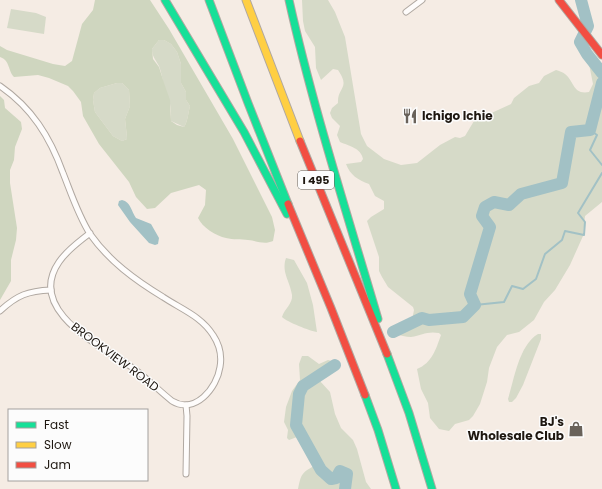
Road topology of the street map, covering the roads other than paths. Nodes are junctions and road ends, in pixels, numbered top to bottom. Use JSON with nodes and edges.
{"nodes":[{"id":1,"x":165,"y":0,"type":"edge"},
{"id":2,"x":209,"y":0,"type":"edge"},
{"id":3,"x":246,"y":0,"type":"edge"},
{"id":4,"x":289,"y":0,"type":"edge"},
{"id":5,"x":422,"y":0,"type":"edge"},
{"id":6,"x":559,"y":0,"type":"edge"},
{"id":7,"x":406,"y":12,"type":"dead end"},
{"id":8,"x":602,"y":56,"type":"edge"},
{"id":9,"x":0,"y":86,"type":"edge"},
{"id":10,"x":90,"y":233,"type":"junction"},
{"id":11,"x":51,"y":290,"type":"junction"},
{"id":12,"x":0,"y":311,"type":"edge"},
{"id":13,"x":337,"y":321,"type":"junction"},
{"id":14,"x":389,"y":358,"type":"junction"},
{"id":15,"x":186,"y":405,"type":"junction"},
{"id":16,"x":186,"y":474,"type":"dead end"},
{"id":17,"x":396,"y":489,"type":"edge"},
{"id":18,"x":432,"y":489,"type":"edge"}],
"edges":[{"from":1,"to":13,"type":"main road"},
{"from":2,"to":13,"type":"main road","number":"I 495"},
{"from":3,"to":14,"type":"main road","number":"I 495"},
{"from":4,"to":14,"type":"main road"},
{"from":5,"to":7,"type":"street"},
{"from":6,"to":8,"type":"main road"},
{"from":9,"to":10,"type":"street"},
{"from":10,"to":11,"type":"street"},
{"from":10,"to":15,"type":"street"},
{"from":11,"to":12,"type":"street"},
{"from":11,"to":15,"type":"street","name":"BROOKVIEW ROAD"},
{"from":13,"to":17,"type":"main road","number":"I 495"},
{"from":14,"to":18,"type":"main road","number":"I 495"},
{"from":15,"to":16,"type":"street"}]}
